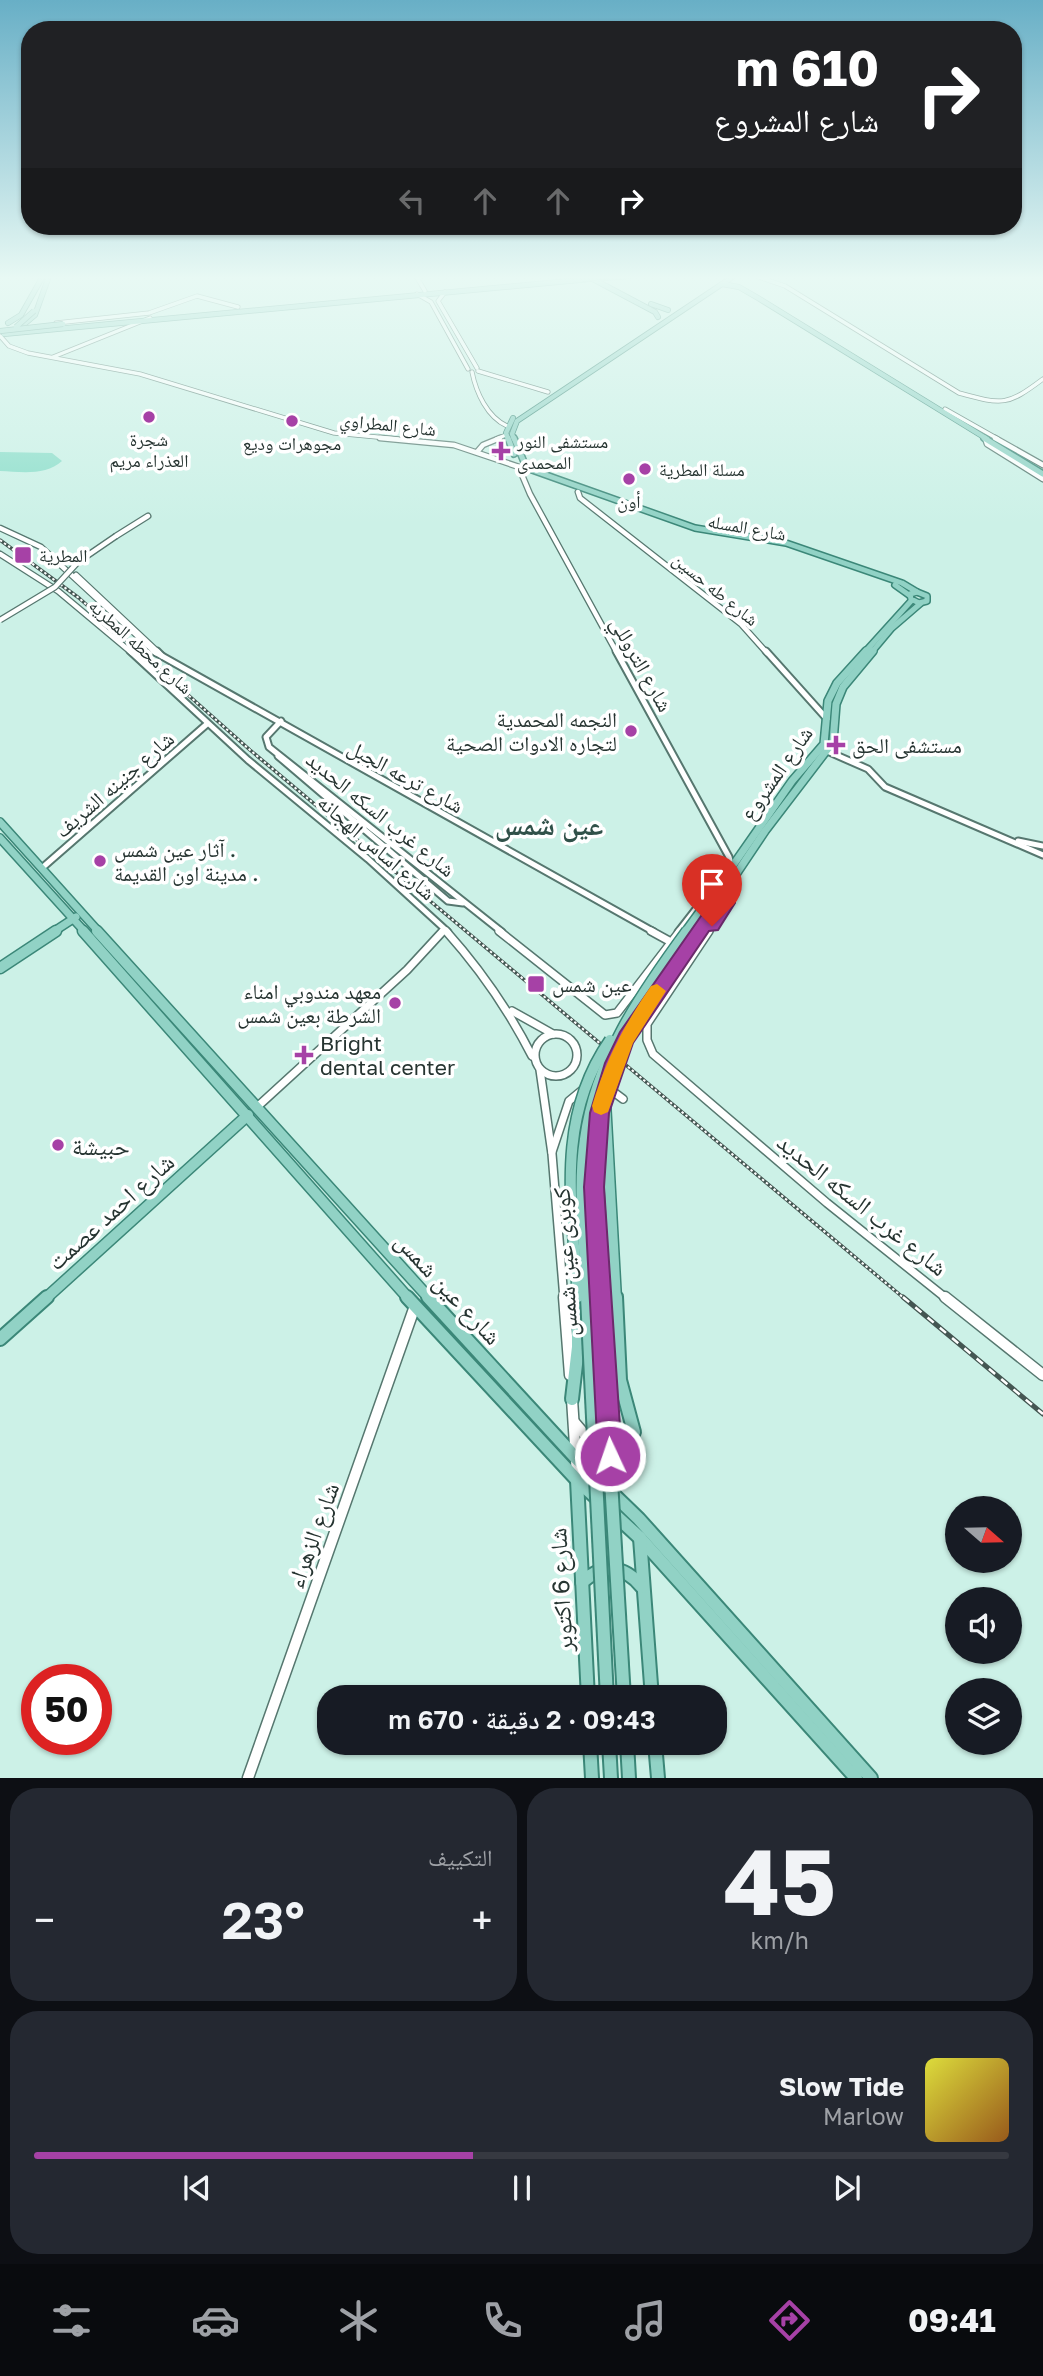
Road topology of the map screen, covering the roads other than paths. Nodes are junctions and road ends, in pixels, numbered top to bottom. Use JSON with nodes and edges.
{"nodes":[{"id":1,"x":57,"y":359,"type":"edge"},
{"id":2,"x":463,"y":359,"type":"edge"},
{"id":3,"x":472,"y":359,"type":"edge"},
{"id":4,"x":600,"y":359,"type":"edge"},
{"id":5,"x":607,"y":359,"type":"edge"},
{"id":6,"x":860,"y":359,"type":"edge"},
{"id":7,"x":861,"y":359,"type":"edge"},
{"id":8,"x":905,"y":359,"type":"edge"},
{"id":9,"x":478,"y":370,"type":"junction"},
{"id":10,"x":470,"y":371,"type":"junction"},
{"id":11,"x":1043,"y":377,"type":"edge"},
{"id":12,"x":548,"y":392,"type":"junction"},
{"id":13,"x":507,"y":426,"type":"junction"},
{"id":14,"x":506,"y":435,"type":"junction"},
{"id":15,"x":477,"y":452,"type":"junction"},
{"id":16,"x":525,"y":469,"type":"junction"},
{"id":17,"x":1043,"y":472,"type":"edge"},
{"id":18,"x":536,"y":474,"type":"junction"},
{"id":19,"x":524,"y":479,"type":"junction"},
{"id":20,"x":578,"y":492,"type":"junction"},
{"id":21,"x":148,"y":516,"type":"dead end"},
{"id":22,"x":0,"y":526,"type":"edge"},
{"id":23,"x":735,"y":537,"type":"junction"},
{"id":24,"x":745,"y":538,"type":"junction"},
{"id":25,"x":0,"y":554,"type":"edge"},
{"id":26,"x":917,"y":592,"type":"junction"},
{"id":27,"x":911,"y":598,"type":"junction"},
{"id":28,"x":921,"y":603,"type":"junction"},
{"id":29,"x":0,"y":620,"type":"edge"},
{"id":30,"x":827,"y":719,"type":"junction"},
{"id":31,"x":281,"y":721,"type":"junction"},
{"id":32,"x":207,"y":724,"type":"junction"},
{"id":33,"x":827,"y":751,"type":"junction"},
{"id":34,"x":0,"y":822,"type":"edge"},
{"id":35,"x":0,"y":838,"type":"edge"},
{"id":36,"x":1010,"y":840,"type":"junction"},
{"id":37,"x":1043,"y":846,"type":"edge"},
{"id":38,"x":1043,"y":855,"type":"edge"},
{"id":39,"x":732,"y":865,"type":"junction"},
{"id":40,"x":42,"y":868,"type":"junction"},
{"id":41,"x":727,"y":891,"type":"junction"},
{"id":42,"x":77,"y":916,"type":"junction"},
{"id":43,"x":444,"y":930,"type":"junction"},
{"id":44,"x":671,"y":942,"type":"junction"},
{"id":45,"x":0,"y":968,"type":"edge"},
{"id":46,"x":510,"y":1010,"type":"junction"},
{"id":47,"x":605,"y":1015,"type":"joint"},
{"id":48,"x":616,"y":1033,"type":"junction"},
{"id":49,"x":553,"y":1034,"type":"junction"},
{"id":50,"x":532,"y":1056,"type":"junction"},
{"id":51,"x":660,"y":1062,"type":"joint"},
{"id":52,"x":540,"y":1070,"type":"junction"},
{"id":53,"x":605,"y":1091,"type":"junction"},
{"id":54,"x":623,"y":1098,"type":"dead end"},
{"id":55,"x":252,"y":1111,"type":"junction"},
{"id":56,"x":552,"y":1154,"type":"junction"},
{"id":57,"x":415,"y":1306,"type":"junction"},
{"id":58,"x":0,"y":1339,"type":"edge"},
{"id":59,"x":1043,"y":1375,"type":"edge"},
{"id":60,"x":572,"y":1399,"type":"junction"},
{"id":61,"x":573,"y":1421,"type":"junction"},
{"id":62,"x":634,"y":1438,"type":"joint"},
{"id":63,"x":576,"y":1458,"type":"junction"},
{"id":64,"x":577,"y":1480,"type":"junction"},
{"id":65,"x":640,"y":1538,"type":"junction"},
{"id":66,"x":582,"y":1582,"type":"junction"},
{"id":67,"x":644,"y":1590,"type":"junction"},
{"id":68,"x":587,"y":1685,"type":"edge"},
{"id":69,"x":606,"y":1685,"type":"edge"},
{"id":70,"x":623,"y":1685,"type":"edge"},
{"id":71,"x":651,"y":1685,"type":"edge"},
{"id":72,"x":591,"y":1755,"type":"edge"},
{"id":73,"x":610,"y":1755,"type":"edge"},
{"id":74,"x":628,"y":1755,"type":"edge"},
{"id":75,"x":656,"y":1755,"type":"edge"},
{"id":76,"x":248,"y":1777,"type":"edge"},
{"id":77,"x":592,"y":1777,"type":"edge"},
{"id":78,"x":611,"y":1777,"type":"edge"},
{"id":79,"x":629,"y":1777,"type":"edge"},
{"id":80,"x":658,"y":1777,"type":"edge"},
{"id":81,"x":856,"y":1777,"type":"edge"},
{"id":82,"x":872,"y":1777,"type":"edge"}],
"edges":[{"from":1,"to":15,"type":"street","name":"شارع المطراوي"},
{"from":2,"to":10,"type":"street"},
{"from":3,"to":9,"type":"street"},
{"from":4,"to":12,"type":"main road"},
{"from":5,"to":23,"type":"main road","name":"شارع المسله"},
{"from":6,"to":17,"type":"main road"},
{"from":7,"to":17,"type":"main road"},
{"from":8,"to":11,"type":"street"},
{"from":9,"to":10,"type":"street"},
{"from":9,"to":12,"type":"street"},
{"from":10,"to":13,"type":"street"},
{"from":12,"to":13,"type":"main road"},
{"from":13,"to":14,"type":"main road"},
{"from":14,"to":15,"type":"street"},
{"from":14,"to":16,"type":"main road"},
{"from":15,"to":16,"type":"street"},
{"from":16,"to":18,"type":"main road","name":"شارع المسله"},
{"from":16,"to":19,"type":"street"},
{"from":18,"to":19,"type":"street"},
{"from":18,"to":20,"type":"main road","name":"شارع المسله"},
{"from":19,"to":39,"type":"street","name":"شارع التروللي"},
{"from":20,"to":23,"type":"main road","name":"شارع المسله"},
{"from":20,"to":30,"type":"street","name":"شارع طه حسين"},
{"from":21,"to":29,"type":"street","bridge":true},
{"from":22,"to":31,"type":"street","name":"شارع ترعه الجبل"},
{"from":23,"to":24,"type":"main road","name":"شارع المسله"},
{"from":24,"to":26,"type":"main road","name":"شارع المسله"},
{"from":24,"to":27,"type":"main road","name":"شارع المسله"},
{"from":25,"to":32,"type":"street","name":"شارع محطه المطريه"},
{"from":26,"to":27,"type":"main road"},
{"from":26,"to":28,"type":"main road"},
{"from":27,"to":28,"type":"main road","name":"شارع المسله"},
{"from":27,"to":30,"type":"main road","name":"شارع المشروع"},
{"from":28,"to":33,"type":"main road","name":"شارع المشروع"},
{"from":30,"to":39,"type":"main road","name":"شارع المشروع"},
{"from":31,"to":44,"type":"street","name":"شارع ترعه الجبل"},
{"from":31,"to":47,"type":"street","name":"شارع غرب السكه الحديد"},
{"from":32,"to":40,"type":"street","name":"شارع جنينه الشريف"},
{"from":32,"to":43,"type":"street","name":"شارع اساس الهجانه"},
{"from":33,"to":36,"type":"street"},
{"from":33,"to":41,"type":"main road","name":"شارع المشروع"},
{"from":34,"to":40,"type":"main road","name":"شارع عين شمس"},
{"from":35,"to":42,"type":"main road","name":"شارع عين شمس"},
{"from":36,"to":37,"type":"street"},
{"from":36,"to":38,"type":"street"},
{"from":39,"to":44,"type":"street","name":"شارع المشروع"},
{"from":39,"to":48,"type":"main road","name":"كوبرى عين شمس","bridge":true},
{"from":40,"to":42,"type":"main road","name":"شارع عين شمس"},
{"from":41,"to":51,"type":"street","name":"شارع المشروع"},
{"from":41,"to":53,"type":"main road","name":"كوبرى عين شمس","bridge":true},
{"from":42,"to":45,"type":"main road"},
{"from":42,"to":55,"type":"main road","name":"شارع عين شمس"},
{"from":43,"to":46,"type":"street","name":"شارع اساس الهجانه"},
{"from":43,"to":55,"type":"street","name":"شارع احمد عصمت"},
{"from":44,"to":47,"type":"street","name":"شارع المشروع"},
{"from":46,"to":49,"type":"street","name":"شارع اساس الهجانه"},
{"from":46,"to":50,"type":"street","name":"شارع اساس الهجانه"},
{"from":48,"to":60,"type":"main road","bridge":true},
{"from":48,"to":69,"type":"main road","name":"كوبرى عين شمس","bridge":true},
{"from":49,"to":50,"type":"street"},
{"from":49,"to":52,"type":"street"},
{"from":50,"to":52,"type":"street"},
{"from":51,"to":59,"type":"street","name":"شارع غرب السكه الحديد"},
{"from":52,"to":56,"type":"street"},
{"from":53,"to":62,"type":"main road","bridge":true},
{"from":53,"to":70,"type":"main road","name":"كوبرى عين شمس","bridge":true},
{"from":54,"to":56,"type":"street"},
{"from":55,"to":57,"type":"main road","name":"شارع عين شمس"},
{"from":55,"to":58,"type":"main road","name":"شارع احمد عصمت"},
{"from":55,"to":63,"type":"main road","name":"شارع عين شمس"},
{"from":56,"to":60,"type":"street"},
{"from":57,"to":64,"type":"main road","name":"شارع عين شمس"},
{"from":57,"to":76,"type":"street","name":"شارع الزهراء"},
{"from":60,"to":61,"type":"street"},
{"from":61,"to":62,"type":"street"},
{"from":61,"to":63,"type":"street"},
{"from":63,"to":64,"type":"street"},
{"from":63,"to":82,"type":"main road","name":"شارع عين شمس"},
{"from":64,"to":65,"type":"main road","name":"شارع عين شمس"},
{"from":64,"to":66,"type":"main road","name":"شارع 6 اكتوبر"},
{"from":65,"to":67,"type":"main road"},
{"from":65,"to":81,"type":"main road","name":"شارع عين شمس"},
{"from":66,"to":67,"type":"main road"},
{"from":66,"to":68,"type":"main road","name":"شارع 6 اكتوبر"},
{"from":67,"to":71,"type":"main road"},
{"from":72,"to":77,"type":"main road"},
{"from":73,"to":78,"type":"main road"},
{"from":74,"to":79,"type":"main road"},
{"from":75,"to":80,"type":"main road"}]}
